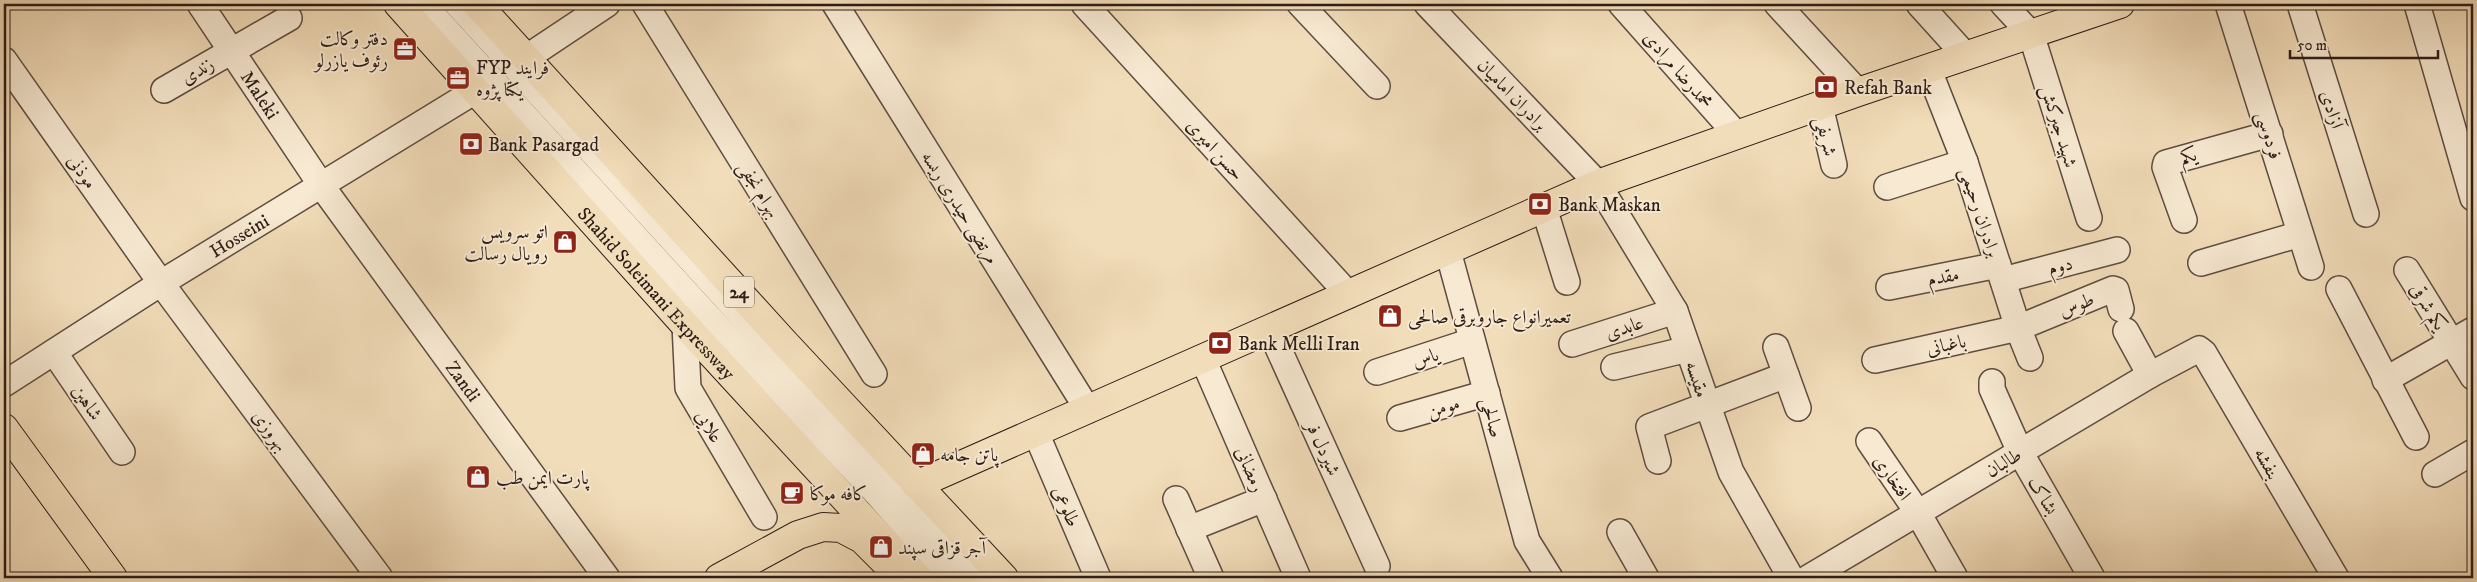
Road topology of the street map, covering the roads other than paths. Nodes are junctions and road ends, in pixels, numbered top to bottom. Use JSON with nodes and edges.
{"nodes":[{"id":1,"x":200,"y":4,"type":"edge"},
{"id":2,"x":398,"y":4,"type":"edge"},
{"id":3,"x":423,"y":4,"type":"edge"},
{"id":4,"x":457,"y":4,"type":"edge"},
{"id":5,"x":477,"y":4,"type":"edge"},
{"id":6,"x":607,"y":4,"type":"edge"},
{"id":7,"x":645,"y":4,"type":"edge"},
{"id":8,"x":835,"y":4,"type":"edge"},
{"id":9,"x":1084,"y":4,"type":"edge"},
{"id":10,"x":1300,"y":4,"type":"edge"},
{"id":11,"x":1621,"y":4,"type":"edge"},
{"id":12,"x":1777,"y":4,"type":"edge"},
{"id":13,"x":1920,"y":4,"type":"edge"},
{"id":14,"x":2002,"y":4,"type":"edge"},
{"id":15,"x":2120,"y":4,"type":"edge"},
{"id":16,"x":2228,"y":4,"type":"edge"},
{"id":17,"x":2300,"y":4,"type":"edge"},
{"id":18,"x":2417,"y":4,"type":"edge"},
{"id":19,"x":1440,"y":8,"type":"edge"},
{"id":20,"x":2088,"y":8,"type":"edge"},
{"id":21,"x":289,"y":18,"type":"dead end"},
{"id":22,"x":2031,"y":34,"type":"junction"},
{"id":23,"x":232,"y":50,"type":"junction"},
{"id":24,"x":1966,"y":56,"type":"junction"},
{"id":25,"x":526,"y":58,"type":"junction"},
{"id":26,"x":4,"y":60,"type":"edge"},
{"id":27,"x":1928,"y":68,"type":"junction"},
{"id":28,"x":1377,"y":86,"type":"dead end"},
{"id":29,"x":164,"y":90,"type":"dead end"},
{"id":30,"x":475,"y":90,"type":"junction"},
{"id":31,"x":1858,"y":92,"type":"junction"},
{"id":32,"x":1820,"y":106,"type":"junction"},
{"id":33,"x":2270,"y":134,"type":"junction"},
{"id":34,"x":1737,"y":135,"type":"junction"},
{"id":35,"x":1965,"y":162,"type":"junction"},
{"id":36,"x":1834,"y":165,"type":"dead end"},
{"id":37,"x":1598,"y":184,"type":"junction"},
{"id":38,"x":321,"y":185,"type":"junction"},
{"id":39,"x":1887,"y":187,"type":"dead end"},
{"id":40,"x":2473,"y":198,"type":"edge"},
{"id":41,"x":1544,"y":208,"type":"junction"},
{"id":42,"x":2366,"y":214,"type":"dead end"},
{"id":43,"x":2089,"y":218,"type":"dead end"},
{"id":44,"x":2184,"y":220,"type":"dead end"},
{"id":45,"x":2300,"y":234,"type":"junction"},
{"id":46,"x":1448,"y":250,"type":"junction"},
{"id":47,"x":2117,"y":250,"type":"dead end"},
{"id":48,"x":2201,"y":263,"type":"dead end"},
{"id":49,"x":2311,"y":267,"type":"dead end"},
{"id":50,"x":2407,"y":270,"type":"dead end"},
{"id":51,"x":2000,"y":273,"type":"junction"},
{"id":52,"x":1567,"y":282,"type":"dead end"},
{"id":53,"x":161,"y":283,"type":"junction"},
{"id":54,"x":1888,"y":287,"type":"dead end"},
{"id":55,"x":2339,"y":289,"type":"dead end"},
{"id":56,"x":1349,"y":295,"type":"junction"},
{"id":57,"x":1675,"y":311,"type":"junction"},
{"id":58,"x":685,"y":325,"type":"junction"},
{"id":59,"x":2018,"y":328,"type":"junction"},
{"id":60,"x":1270,"y":330,"type":"junction"},
{"id":61,"x":2473,"y":330,"type":"edge"},
{"id":62,"x":1472,"y":341,"type":"junction"},
{"id":63,"x":2452,"y":342,"type":"junction"},
{"id":64,"x":1572,"y":344,"type":"dead end"},
{"id":65,"x":1776,"y":347,"type":"dead end"},
{"id":66,"x":1688,"y":349,"type":"junction"},
{"id":67,"x":2199,"y":349,"type":"joint"},
{"id":68,"x":54,"y":352,"type":"junction"},
{"id":69,"x":2030,"y":358,"type":"dead end"},
{"id":70,"x":1203,"y":359,"type":"junction"},
{"id":71,"x":1875,"y":360,"type":"dead end"},
{"id":72,"x":1614,"y":367,"type":"dead end"},
{"id":73,"x":1377,"y":372,"type":"dead end"},
{"id":74,"x":874,"y":374,"type":"dead end"},
{"id":75,"x":1786,"y":375,"type":"junction"},
{"id":76,"x":2150,"y":375,"type":"junction"},
{"id":77,"x":2473,"y":377,"type":"edge"},
{"id":78,"x":2385,"y":380,"type":"junction"},
{"id":79,"x":1992,"y":382,"type":"dead end"},
{"id":80,"x":4,"y":384,"type":"edge"},
{"id":81,"x":1487,"y":393,"type":"junction"},
{"id":82,"x":1706,"y":404,"type":"junction"},
{"id":83,"x":1798,"y":408,"type":"dead end"},
{"id":84,"x":1088,"y":410,"type":"junction"},
{"id":85,"x":1400,"y":418,"type":"dead end"},
{"id":86,"x":4,"y":428,"type":"edge"},
{"id":87,"x":1036,"y":433,"type":"junction"},
{"id":88,"x":2416,"y":437,"type":"dead end"},
{"id":89,"x":1869,"y":441,"type":"dead end"},
{"id":90,"x":122,"y":452,"type":"dead end"},
{"id":91,"x":2020,"y":452,"type":"junction"},
{"id":92,"x":2473,"y":452,"type":"edge"},
{"id":93,"x":1658,"y":461,"type":"dead end"},
{"id":94,"x":2435,"y":474,"type":"dead end"},
{"id":95,"x":916,"y":485,"type":"junction"},
{"id":96,"x":1176,"y":499,"type":"dead end"},
{"id":97,"x":1264,"y":499,"type":"junction"},
{"id":98,"x":1918,"y":513,"type":"junction"},
{"id":99,"x":764,"y":517,"type":"dead end"},
{"id":100,"x":1189,"y":529,"type":"junction"},
{"id":101,"x":1620,"y":532,"type":"dead end"},
{"id":102,"x":873,"y":549,"type":"junction"},
{"id":103,"x":1378,"y":566,"type":"dead end"},
{"id":104,"x":113,"y":578,"type":"edge"},
{"id":105,"x":380,"y":578,"type":"edge"},
{"id":106,"x":606,"y":578,"type":"edge"},
{"id":107,"x":719,"y":578,"type":"edge"},
{"id":108,"x":883,"y":578,"type":"edge"},
{"id":109,"x":902,"y":578,"type":"edge"},
{"id":110,"x":918,"y":578,"type":"edge"},
{"id":111,"x":951,"y":578,"type":"edge"},
{"id":112,"x":978,"y":578,"type":"edge"},
{"id":113,"x":1004,"y":578,"type":"edge"},
{"id":114,"x":1098,"y":578,"type":"edge"},
{"id":115,"x":1211,"y":578,"type":"edge"},
{"id":116,"x":1298,"y":578,"type":"edge"},
{"id":117,"x":1550,"y":578,"type":"edge"},
{"id":118,"x":1646,"y":578,"type":"edge"},
{"id":119,"x":1791,"y":578,"type":"edge"},
{"id":120,"x":1808,"y":578,"type":"edge"},
{"id":121,"x":1955,"y":578,"type":"edge"},
{"id":122,"x":2092,"y":578,"type":"edge"},
{"id":123,"x":2336,"y":578,"type":"edge"}],
"edges":[{"from":1,"to":23,"type":"street","name":"Maleki"},
{"from":2,"to":30,"type":"main road","name":"Shahid Soleimani Expressway"},
{"from":3,"to":111,"type":"street"},
{"from":4,"to":112,"type":"street"},
{"from":5,"to":25,"type":"main road","number":"24"},
{"from":6,"to":25,"type":"street"},
{"from":7,"to":74,"type":"street","name":"بهرام نجفی"},
{"from":8,"to":84,"type":"street","name":"مرتضی حیدری ریسه"},
{"from":9,"to":56,"type":"street","name":"حسن امیری"},
{"from":10,"to":28,"type":"street"},
{"from":11,"to":34,"type":"street","name":"محمدرضا مرادی"},
{"from":12,"to":31,"type":"street"},
{"from":13,"to":24,"type":"street"},
{"from":14,"to":22,"type":"street"},
{"from":15,"to":20,"type":"main road"},
{"from":16,"to":33,"type":"street","name":"فردوسی"},
{"from":17,"to":42,"type":"street","name":"آزادی"},
{"from":18,"to":40,"type":"street"},
{"from":19,"to":37,"type":"street","name":"برادران امامیان"},
{"from":20,"to":22,"type":"main road"},
{"from":21,"to":23,"type":"street","name":"زندی"},
{"from":22,"to":24,"type":"main road"},
{"from":22,"to":43,"type":"street","name":"شهید جبرکش"},
{"from":23,"to":29,"type":"street","name":"زندی"},
{"from":23,"to":38,"type":"street","name":"Maleki"},
{"from":24,"to":27,"type":"main road"},
{"from":25,"to":95,"type":"main road","number":"24"},
{"from":26,"to":53,"type":"street","name":"موذنی"},
{"from":27,"to":31,"type":"main road"},
{"from":27,"to":35,"type":"street","name":"برادران رحیمی"},
{"from":30,"to":38,"type":"street","name":"Hosseini"},
{"from":30,"to":58,"type":"main road","name":"Shahid Soleimani Expressway"},
{"from":31,"to":32,"type":"main road"},
{"from":32,"to":34,"type":"main road"},
{"from":32,"to":36,"type":"street","name":"شریفی"},
{"from":33,"to":44,"type":"street","name":"یکم"},
{"from":33,"to":45,"type":"street","name":"فردوسی"},
{"from":34,"to":37,"type":"main road"},
{"from":35,"to":39,"type":"street"},
{"from":35,"to":51,"type":"street","name":"برادران رحیمی"},
{"from":37,"to":41,"type":"main road"},
{"from":37,"to":57,"type":"street","name":"مقیسه"},
{"from":38,"to":53,"type":"street","name":"Hosseini"},
{"from":38,"to":106,"type":"street","name":"Zandi"},
{"from":41,"to":46,"type":"main road"},
{"from":41,"to":52,"type":"street"},
{"from":45,"to":48,"type":"street"},
{"from":45,"to":49,"type":"street","name":"فردوسی"},
{"from":46,"to":56,"type":"main road"},
{"from":46,"to":62,"type":"street","name":"صالحی"},
{"from":47,"to":51,"type":"street","name":"دوم"},
{"from":50,"to":63,"type":"street","name":"یکم شرقی"},
{"from":51,"to":54,"type":"street","name":"مقدم"},
{"from":51,"to":59,"type":"street","name":"برادران رحیمی"},
{"from":53,"to":68,"type":"street","name":"Hosseini"},
{"from":53,"to":105,"type":"street","name":"بهروزی"},
{"from":55,"to":78,"type":"street"},
{"from":56,"to":60,"type":"main road"},
{"from":57,"to":64,"type":"street","name":"عابدی"},
{"from":57,"to":66,"type":"street","name":"مقیسه"},
{"from":58,"to":99,"type":"street","name":"علایی"},
{"from":58,"to":110,"type":"main road","name":"Shahid Soleimani Expressway"},
{"from":59,"to":69,"type":"street","name":"برادران رحیمی"},
{"from":59,"to":71,"type":"street","name":"باغبانی"},
{"from":59,"to":76,"type":"street","name":"طوس"},
{"from":60,"to":70,"type":"main road"},
{"from":60,"to":103,"type":"street","name":"شیردل فر"},
{"from":61,"to":63,"type":"street"},
{"from":62,"to":73,"type":"street","name":"یاس"},
{"from":62,"to":81,"type":"street","name":"صالحی"},
{"from":63,"to":77,"type":"street","name":"یکم شرقی"},
{"from":63,"to":78,"type":"street"},
{"from":65,"to":75,"type":"street"},
{"from":66,"to":72,"type":"street"},
{"from":66,"to":82,"type":"street","name":"مقیسه"},
{"from":67,"to":76,"type":"street","name":"طالبان"},
{"from":67,"to":123,"type":"street","name":"بنفشه"},
{"from":68,"to":80,"type":"street","name":"Hosseini"},
{"from":68,"to":90,"type":"street","name":"شاهین"},
{"from":70,"to":84,"type":"main road"},
{"from":70,"to":97,"type":"street","name":"رمضانی"},
{"from":75,"to":82,"type":"street"},
{"from":75,"to":83,"type":"street"},
{"from":76,"to":91,"type":"street","name":"طالبان"},
{"from":78,"to":88,"type":"street"},
{"from":79,"to":91,"type":"street","name":"بشاک"},
{"from":81,"to":85,"type":"street","name":"مومن"},
{"from":81,"to":117,"type":"street","name":"صالحی"},
{"from":82,"to":93,"type":"street"},
{"from":82,"to":119,"type":"street","name":"مقیسه"},
{"from":84,"to":87,"type":"main road"},
{"from":86,"to":104,"type":"main road"},
{"from":87,"to":95,"type":"main road"},
{"from":87,"to":114,"type":"street","name":"طلوعی"},
{"from":89,"to":98,"type":"street","name":"افتخاری"},
{"from":91,"to":98,"type":"street","name":"طالبان"},
{"from":91,"to":122,"type":"street","name":"بشاک"},
{"from":92,"to":94,"type":"street"},
{"from":95,"to":113,"type":"main road","number":"24"},
{"from":96,"to":100,"type":"street"},
{"from":97,"to":100,"type":"street"},
{"from":97,"to":116,"type":"street","name":"رمضانی"},
{"from":98,"to":120,"type":"street","name":"طالبان"},
{"from":98,"to":121,"type":"street","name":"افتخاری"},
{"from":100,"to":115,"type":"street"},
{"from":101,"to":118,"type":"street"},
{"from":102,"to":107,"type":"main road"},
{"from":102,"to":108,"type":"street"},
{"from":102,"to":109,"type":"main road"}]}
